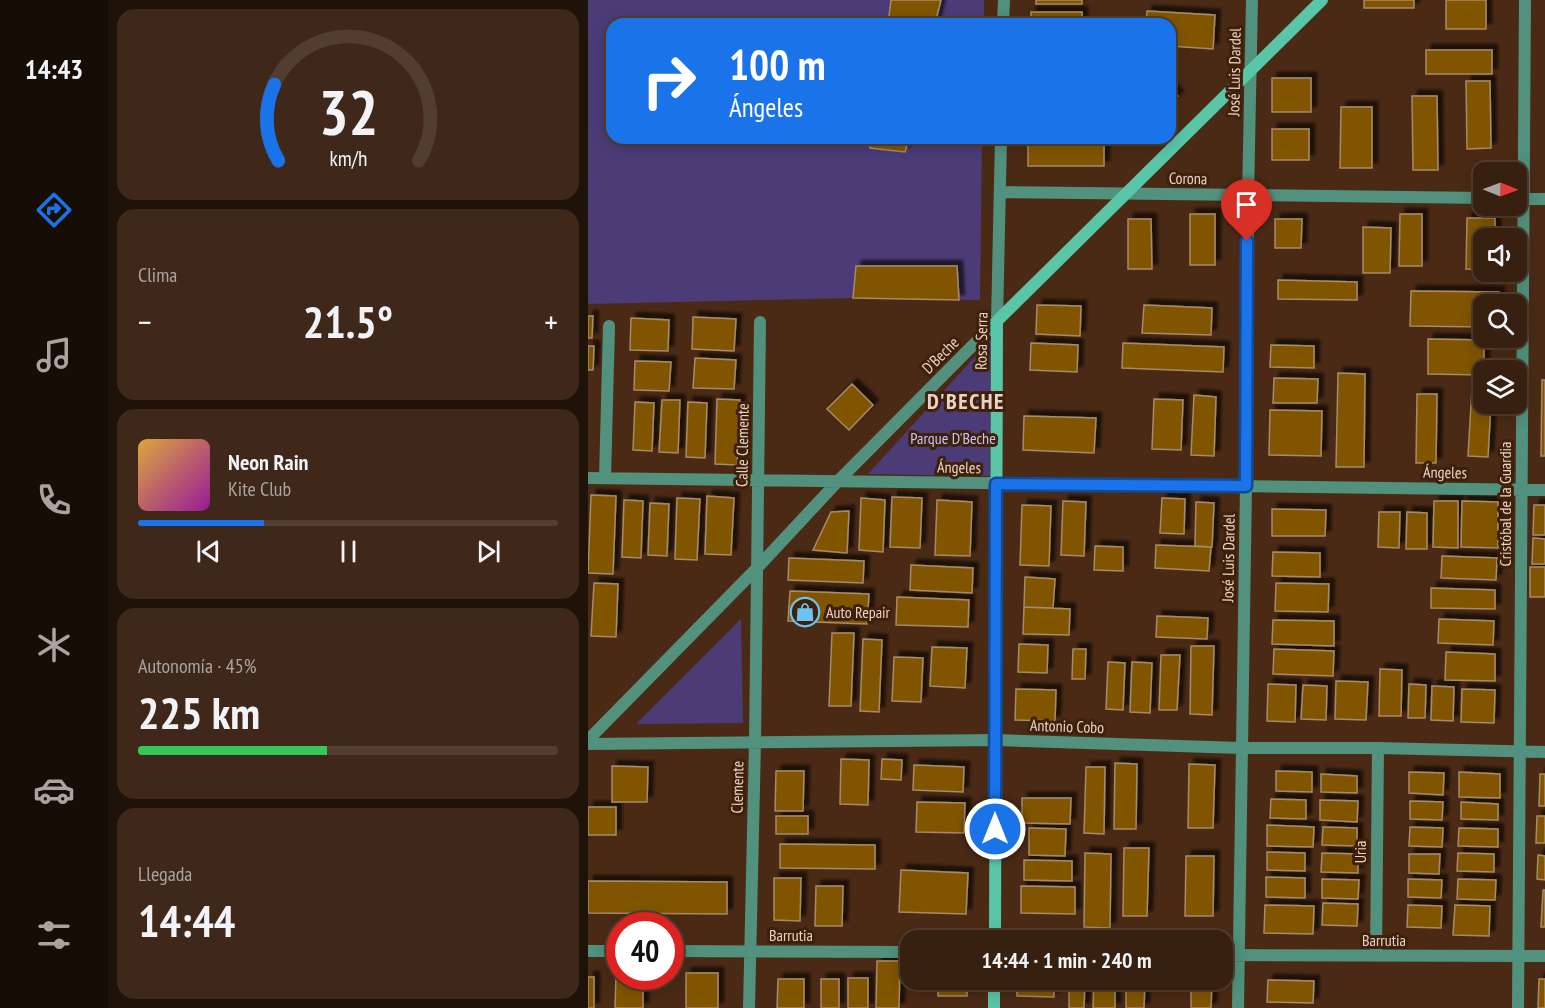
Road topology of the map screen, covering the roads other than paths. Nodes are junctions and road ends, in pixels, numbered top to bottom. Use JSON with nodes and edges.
{"nodes":[{"id":1,"x":1004,"y":0,"type":"edge"},
{"id":2,"x":1252,"y":0,"type":"edge"},
{"id":3,"x":1322,"y":0,"type":"edge"},
{"id":4,"x":1525,"y":0,"type":"edge"},
{"id":5,"x":1003,"y":18,"type":"edge"},
{"id":6,"x":1251,"y":70,"type":"junction"},
{"id":7,"x":1001,"y":144,"type":"edge"},
{"id":8,"x":1176,"y":144,"type":"edge"},
{"id":9,"x":1176,"y":144,"type":"edge"},
{"id":10,"x":1521,"y":162,"type":"edge"},
{"id":11,"x":1000,"y":192,"type":"junction"},
{"id":12,"x":1126,"y":193,"type":"junction"},
{"id":13,"x":1248,"y":196,"type":"junction"},
{"id":14,"x":1473,"y":198,"type":"edge"},
{"id":15,"x":1527,"y":199,"type":"edge"},
{"id":16,"x":1545,"y":199,"type":"edge"},
{"id":17,"x":1520,"y":216,"type":"edge"},
{"id":18,"x":997,"y":321,"type":"junction"},
{"id":19,"x":760,"y":322,"type":"dead end"},
{"id":20,"x":609,"y":326,"type":"dead end"},
{"id":21,"x":588,"y":478,"type":"edge"},
{"id":22,"x":605,"y":478,"type":"junction"},
{"id":23,"x":758,"y":480,"type":"junction"},
{"id":24,"x":838,"y":480,"type":"junction"},
{"id":25,"x":996,"y":484,"type":"junction"},
{"id":26,"x":1246,"y":486,"type":"junction"},
{"id":27,"x":1522,"y":489,"type":"junction"},
{"id":28,"x":1545,"y":489,"type":"edge"},
{"id":29,"x":757,"y":568,"type":"junction"},
{"id":30,"x":996,"y":740,"type":"junction"},
{"id":31,"x":588,"y":742,"type":"edge"},
{"id":32,"x":755,"y":743,"type":"junction"},
{"id":33,"x":1241,"y":748,"type":"junction"},
{"id":34,"x":1378,"y":748,"type":"junction"},
{"id":35,"x":1520,"y":752,"type":"junction"},
{"id":36,"x":1545,"y":752,"type":"edge"},
{"id":37,"x":995,"y":930,"type":"edge"},
{"id":38,"x":588,"y":951,"type":"edge"},
{"id":39,"x":606,"y":951,"type":"edge"},
{"id":40,"x":684,"y":951,"type":"edge"},
{"id":41,"x":750,"y":951,"type":"junction"},
{"id":42,"x":900,"y":952,"type":"edge"},
{"id":43,"x":1233,"y":955,"type":"edge"},
{"id":44,"x":1239,"y":955,"type":"junction"},
{"id":45,"x":1518,"y":955,"type":"junction"},
{"id":46,"x":1376,"y":956,"type":"junction"},
{"id":47,"x":1545,"y":956,"type":"edge"},
{"id":48,"x":994,"y":990,"type":"edge"},
{"id":49,"x":749,"y":1008,"type":"edge"},
{"id":50,"x":994,"y":1008,"type":"edge"},
{"id":51,"x":1238,"y":1008,"type":"edge"},
{"id":52,"x":1518,"y":1008,"type":"edge"}],
"edges":[{"from":1,"to":5,"type":"street"},
{"from":2,"to":6,"type":"street","name":"José Luis Dardel"},
{"from":3,"to":6,"type":"street","name":"D'Beche"},
{"from":4,"to":10,"type":"street","name":"Cristóbal de la Guardia"},
{"from":6,"to":9,"type":"street","name":"D'Beche"},
{"from":6,"to":13,"type":"street","name":"José Luis Dardel"},
{"from":7,"to":11,"type":"street","name":"Rosa Serra"},
{"from":8,"to":12,"type":"street","name":"D'Beche"},
{"from":11,"to":12,"type":"street","name":"Corona"},
{"from":11,"to":18,"type":"street","name":"Rosa Serra"},
{"from":12,"to":13,"type":"street","name":"Corona"},
{"from":12,"to":18,"type":"street","name":"D'Beche"},
{"from":13,"to":14,"type":"street","name":"Corona"},
{"from":13,"to":26,"type":"street","name":"José Luis Dardel"},
{"from":15,"to":16,"type":"street"},
{"from":17,"to":27,"type":"street","name":"Cristóbal de la Guardia"},
{"from":18,"to":24,"type":"street","name":"D'Beche"},
{"from":18,"to":25,"type":"street","name":"Rosa Serra"},
{"from":19,"to":23,"type":"street","name":"Calle Clemente"},
{"from":20,"to":22,"type":"street"},
{"from":21,"to":22,"type":"street","name":"Ángeles"},
{"from":22,"to":23,"type":"street","name":"Ángeles"},
{"from":23,"to":24,"type":"street","name":"Ángeles"},
{"from":23,"to":29,"type":"street","name":"Calle Clemente"},
{"from":24,"to":25,"type":"street","name":"Ángeles"},
{"from":24,"to":29,"type":"street","name":"D'Beche"},
{"from":25,"to":26,"type":"street","name":"Ángeles"},
{"from":25,"to":30,"type":"street","name":"Rosa Serra"},
{"from":26,"to":27,"type":"street","name":"Ángeles"},
{"from":26,"to":33,"type":"street","name":"José Luis Dardel"},
{"from":27,"to":28,"type":"street","name":"Ángeles"},
{"from":27,"to":35,"type":"street","name":"Cristóbal de la Guardia"},
{"from":29,"to":31,"type":"street","name":"D'Beche"},
{"from":29,"to":32,"type":"street","name":"Clemente"},
{"from":30,"to":32,"type":"street","name":"Antonio Cobo"},
{"from":30,"to":33,"type":"street","name":"Antonio Cobo"},
{"from":30,"to":37,"type":"street","name":"Rosa Serra"},
{"from":31,"to":32,"type":"street","name":"Antonio Cobo"},
{"from":32,"to":41,"type":"street","name":"Clemente"},
{"from":33,"to":34,"type":"street","name":"Antonio Cobo"},
{"from":33,"to":44,"type":"street","name":"José Luis Dardel"},
{"from":34,"to":35,"type":"street","name":"Antonio Cobo"},
{"from":34,"to":46,"type":"street","name":"Uria"},
{"from":35,"to":36,"type":"street","name":"Antonio Cobo"},
{"from":35,"to":45,"type":"street","name":"Cristóbal de la Guardia"},
{"from":38,"to":39,"type":"street"},
{"from":40,"to":41,"type":"street","name":"Barrutia"},
{"from":41,"to":42,"type":"street","name":"Barrutia"},
{"from":41,"to":49,"type":"street","name":"Clemente"},
{"from":43,"to":44,"type":"street","name":"Barrutia"},
{"from":44,"to":46,"type":"street","name":"Barrutia"},
{"from":44,"to":51,"type":"street","name":"José Luis Dardel"},
{"from":45,"to":46,"type":"street","name":"Barrutia"},
{"from":45,"to":47,"type":"street","name":"Barrutia"},
{"from":45,"to":52,"type":"street","name":"Cristóbal de la Guardia"},
{"from":48,"to":50,"type":"street"}]}
